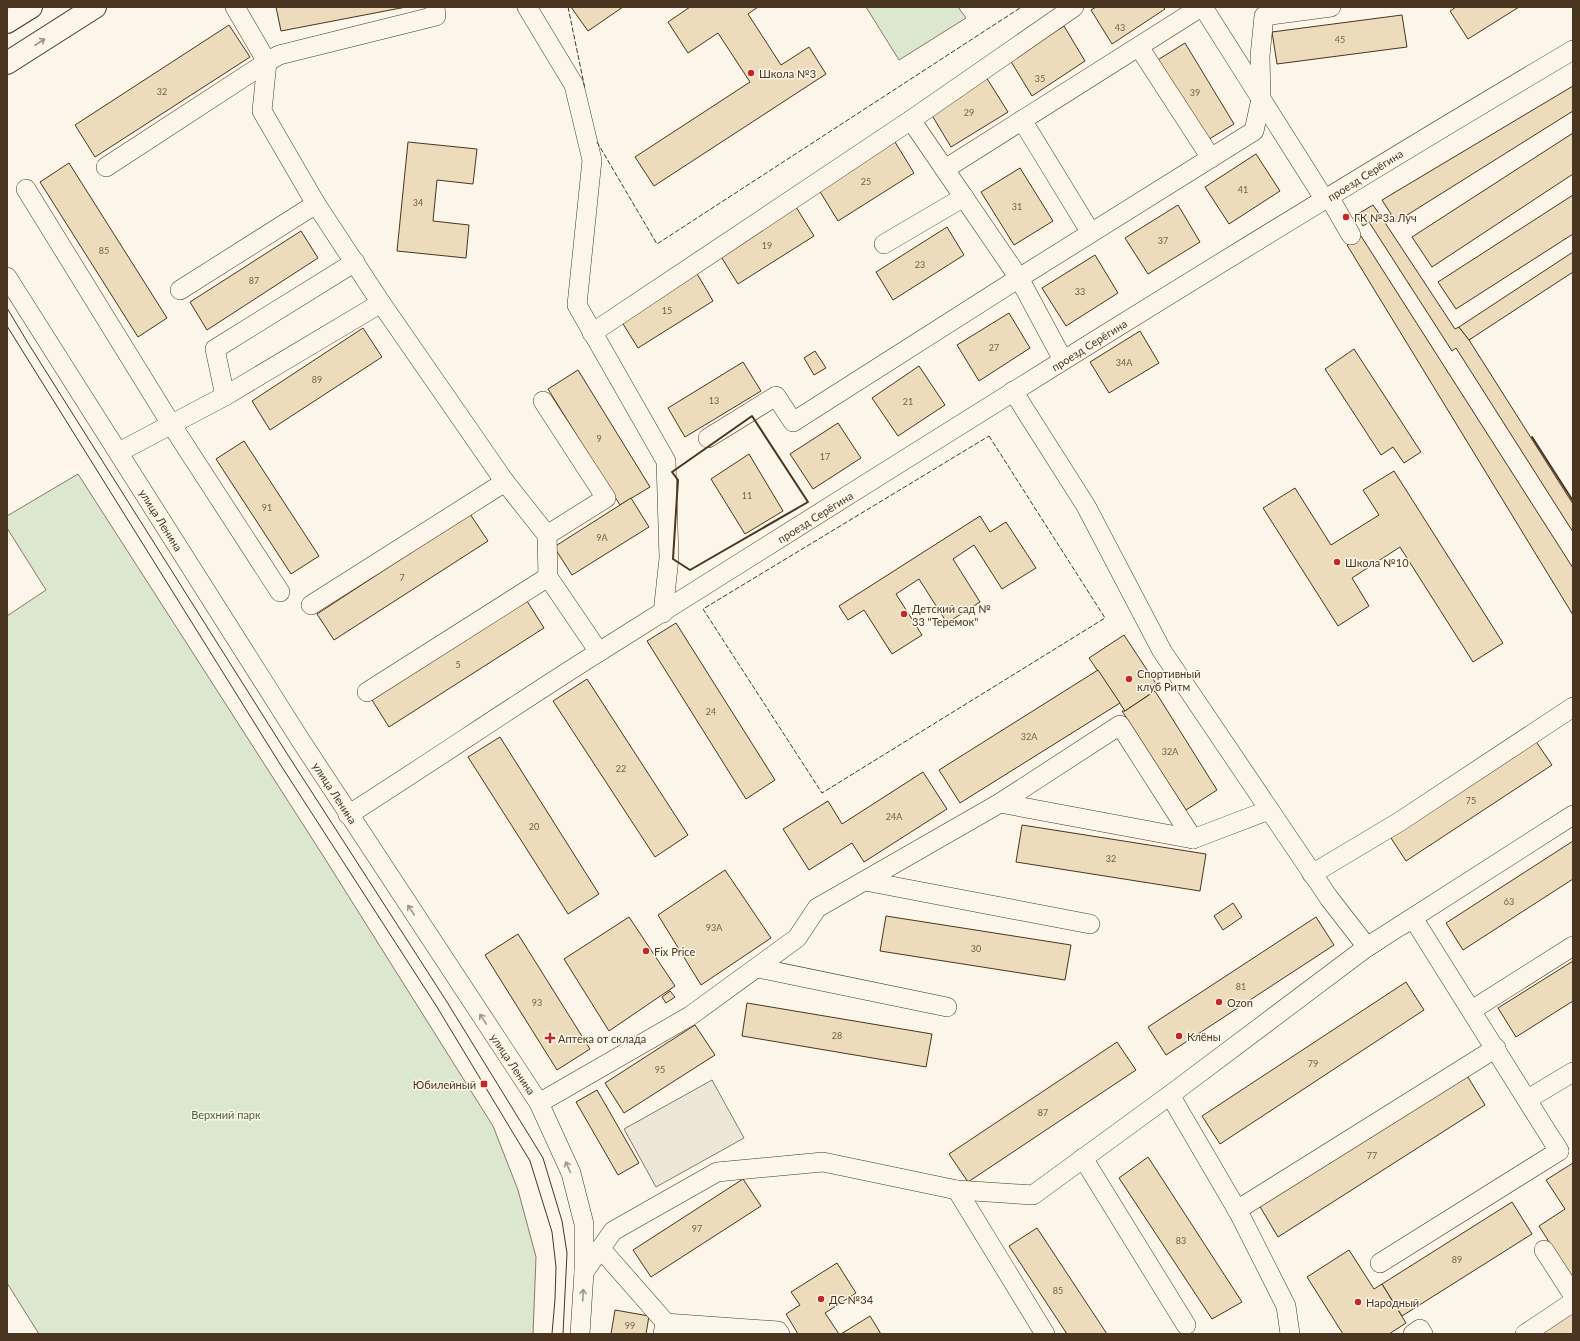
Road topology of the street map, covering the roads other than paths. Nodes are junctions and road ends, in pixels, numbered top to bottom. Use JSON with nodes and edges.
{"nodes":[{"id":1,"x":30,"y":7,"type":"edge"},
{"id":2,"x":95,"y":7,"type":"edge"},
{"id":3,"x":235,"y":7,"type":"edge"},
{"id":4,"x":435,"y":7,"type":"edge"},
{"id":5,"x":527,"y":7,"type":"edge"},
{"id":6,"x":1074,"y":7,"type":"edge"},
{"id":7,"x":1202,"y":7,"type":"edge"},
{"id":8,"x":1331,"y":7,"type":"edge"},
{"id":9,"x":7,"y":22,"type":"edge"},
{"id":10,"x":1139,"y":47,"type":"junction"},
{"id":11,"x":1573,"y":50,"type":"edge"},
{"id":12,"x":267,"y":62,"type":"junction"},
{"id":13,"x":7,"y":63,"type":"edge"},
{"id":14,"x":1261,"y":99,"type":"junction"},
{"id":15,"x":911,"y":120,"type":"junction"},
{"id":16,"x":1022,"y":120,"type":"junction"},
{"id":17,"x":1211,"y":158,"type":"junction"},
{"id":18,"x":106,"y":167,"type":"dead end"},
{"id":19,"x":945,"y":169,"type":"junction"},
{"id":20,"x":26,"y":190,"type":"dead end"},
{"id":21,"x":964,"y":197,"type":"junction"},
{"id":22,"x":1327,"y":199,"type":"junction"},
{"id":23,"x":316,"y":204,"type":"junction"},
{"id":24,"x":1091,"y":233,"type":"junction"},
{"id":25,"x":1351,"y":235,"type":"dead end"},
{"id":26,"x":884,"y":244,"type":"dead end"},
{"id":27,"x":355,"y":262,"type":"junction"},
{"id":28,"x":7,"y":278,"type":"edge"},
{"id":29,"x":1019,"y":278,"type":"junction"},
{"id":30,"x":180,"y":290,"type":"dead end"},
{"id":31,"x":381,"y":303,"type":"junction"},
{"id":32,"x":592,"y":334,"type":"junction"},
{"id":33,"x":1063,"y":360,"type":"junction"},
{"id":34,"x":1014,"y":391,"type":"junction"},
{"id":35,"x":226,"y":396,"type":"junction"},
{"id":36,"x":542,"y":401,"type":"dead end"},
{"id":37,"x":171,"y":424,"type":"junction"},
{"id":38,"x":708,"y":438,"type":"dead end"},
{"id":39,"x":119,"y":452,"type":"junction"},
{"id":40,"x":505,"y":482,"type":"junction"},
{"id":41,"x":546,"y":535,"type":"junction"},
{"id":42,"x":548,"y":577,"type":"junction"},
{"id":43,"x":280,"y":592,"type":"dead end"},
{"id":44,"x":312,"y":605,"type":"dead end"},
{"id":45,"x":663,"y":613,"type":"junction"},
{"id":46,"x":604,"y":649,"type":"junction"},
{"id":47,"x":367,"y":692,"type":"dead end"},
{"id":48,"x":1573,"y":707,"type":"edge"},
{"id":49,"x":1000,"y":803,"type":"junction"},
{"id":50,"x":1269,"y":810,"type":"junction"},
{"id":51,"x":348,"y":815,"type":"junction"},
{"id":52,"x":1573,"y":815,"type":"edge"},
{"id":53,"x":1193,"y":838,"type":"junction"},
{"id":54,"x":1312,"y":874,"type":"junction"},
{"id":55,"x":865,"y":881,"type":"junction"},
{"id":56,"x":1413,"y":918,"type":"junction"},
{"id":57,"x":1090,"y":924,"type":"dead end"},
{"id":58,"x":1573,"y":946,"type":"edge"},
{"id":59,"x":1367,"y":947,"type":"junction"},
{"id":60,"x":758,"y":968,"type":"junction"},
{"id":61,"x":947,"y":1007,"type":"dead end"},
{"id":62,"x":1472,"y":1010,"type":"junction"},
{"id":63,"x":1496,"y":1048,"type":"junction"},
{"id":64,"x":1573,"y":1072,"type":"edge"},
{"id":65,"x":1170,"y":1095,"type":"junction"},
{"id":66,"x":1528,"y":1099,"type":"junction"},
{"id":67,"x":538,"y":1103,"type":"junction"},
{"id":68,"x":1559,"y":1151,"type":"junction"},
{"id":69,"x":1083,"y":1158,"type":"junction"},
{"id":70,"x":957,"y":1190,"type":"junction"},
{"id":71,"x":1237,"y":1210,"type":"junction"},
{"id":72,"x":601,"y":1249,"type":"junction"},
{"id":73,"x":1544,"y":1250,"type":"dead end"},
{"id":74,"x":1380,"y":1263,"type":"dead end"},
{"id":75,"x":584,"y":1272,"type":"junction"},
{"id":76,"x":1573,"y":1295,"type":"edge"},
{"id":77,"x":1573,"y":1302,"type":"edge"},
{"id":78,"x":1186,"y":1326,"type":"dead end"},
{"id":79,"x":668,"y":1330,"type":"edge"},
{"id":80,"x":580,"y":1334,"type":"edge"},
{"id":81,"x":780,"y":1334,"type":"edge"},
{"id":82,"x":1045,"y":1334,"type":"edge"},
{"id":83,"x":1290,"y":1334,"type":"edge"},
{"id":84,"x":1413,"y":1334,"type":"edge"},
{"id":85,"x":1423,"y":1334,"type":"edge"},
{"id":86,"x":1525,"y":1334,"type":"edge"}],
"edges":[{"from":1,"to":9,"type":"main road"},
{"from":13,"to":2,"type":"main road","one_way":true},
{"from":3,"to":12,"type":"street"},
{"from":4,"to":12,"type":"street"},
{"from":5,"to":32,"type":"street"},
{"from":6,"to":15,"type":"street"},
{"from":7,"to":10,"type":"street"},
{"from":7,"to":14,"type":"street"},
{"from":8,"to":14,"type":"street"},
{"from":10,"to":16,"type":"street"},
{"from":10,"to":17,"type":"street"},
{"from":11,"to":22,"type":"street","name":"проезд Серёгина"},
{"from":12,"to":18,"type":"street"},
{"from":12,"to":23,"type":"street"},
{"from":14,"to":17,"type":"street"},
{"from":14,"to":22,"type":"street"},
{"from":15,"to":19,"type":"street"},
{"from":15,"to":32,"type":"street"},
{"from":16,"to":19,"type":"street"},
{"from":16,"to":24,"type":"street"},
{"from":17,"to":24,"type":"street"},
{"from":19,"to":21,"type":"street"},
{"from":20,"to":37,"type":"street"},
{"from":21,"to":26,"type":"street"},
{"from":21,"to":29,"type":"street"},
{"from":22,"to":25,"type":"street"},
{"from":22,"to":33,"type":"street","name":"проезд Серёгина"},
{"from":23,"to":27,"type":"street"},
{"from":23,"to":30,"type":"street"},
{"from":24,"to":29,"type":"street"},
{"from":27,"to":31,"type":"street"},
{"from":27,"to":35,"type":"street"},
{"from":28,"to":39,"type":"street","name":"улица Ленина"},
{"from":29,"to":33,"type":"street"},
{"from":29,"to":38,"type":"street"},
{"from":31,"to":35,"type":"street"},
{"from":31,"to":40,"type":"street"},
{"from":32,"to":45,"type":"street"},
{"from":33,"to":34,"type":"street","name":"проезд Серёгина"},
{"from":34,"to":45,"type":"street","name":"проезд Серёгина"},
{"from":34,"to":50,"type":"street"},
{"from":35,"to":37,"type":"street"},
{"from":36,"to":41,"type":"street"},
{"from":37,"to":39,"type":"street"},
{"from":37,"to":43,"type":"street"},
{"from":39,"to":51,"type":"street","name":"улица Ленина"},
{"from":40,"to":41,"type":"street"},
{"from":40,"to":44,"type":"street"},
{"from":41,"to":42,"type":"street"},
{"from":42,"to":46,"type":"street"},
{"from":42,"to":47,"type":"street"},
{"from":45,"to":46,"type":"street","name":"проезд Серёгина"},
{"from":46,"to":51,"type":"street","name":"проезд Серёгина"},
{"from":48,"to":54,"type":"street"},
{"from":49,"to":53,"type":"street"},
{"from":49,"to":53,"type":"street"},
{"from":49,"to":55,"type":"street"},
{"from":50,"to":53,"type":"street"},
{"from":50,"to":54,"type":"street"},
{"from":67,"to":51,"type":"street","name":"улица Ленина","one_way":true},
{"from":52,"to":56,"type":"street"},
{"from":54,"to":59,"type":"street"},
{"from":55,"to":57,"type":"street"},
{"from":55,"to":60,"type":"street"},
{"from":56,"to":59,"type":"street"},
{"from":56,"to":62,"type":"street"},
{"from":56,"to":68,"type":"street"},
{"from":58,"to":62,"type":"street"},
{"from":59,"to":65,"type":"street"},
{"from":60,"to":61,"type":"street"},
{"from":60,"to":67,"type":"street"},
{"from":62,"to":63,"type":"street"},
{"from":63,"to":66,"type":"street"},
{"from":63,"to":71,"type":"street"},
{"from":64,"to":66,"type":"street"},
{"from":65,"to":69,"type":"street"},
{"from":65,"to":71,"type":"street"},
{"from":66,"to":68,"type":"street"},
{"from":75,"to":67,"type":"street","name":"улица Ленина","one_way":true},
{"from":68,"to":74,"type":"street"},
{"from":69,"to":70,"type":"street"},
{"from":69,"to":78,"type":"street"},
{"from":70,"to":72,"type":"street"},
{"from":70,"to":82,"type":"street"},
{"from":71,"to":83,"type":"street"},
{"from":72,"to":75,"type":"street"},
{"from":72,"to":79,"type":"street"},
{"from":73,"to":76,"type":"street"},
{"from":80,"to":75,"type":"street","name":"улица Ленина","one_way":true},
{"from":77,"to":86,"type":"street"},
{"from":79,"to":81,"type":"street"},
{"from":84,"to":85,"type":"street"}]}
